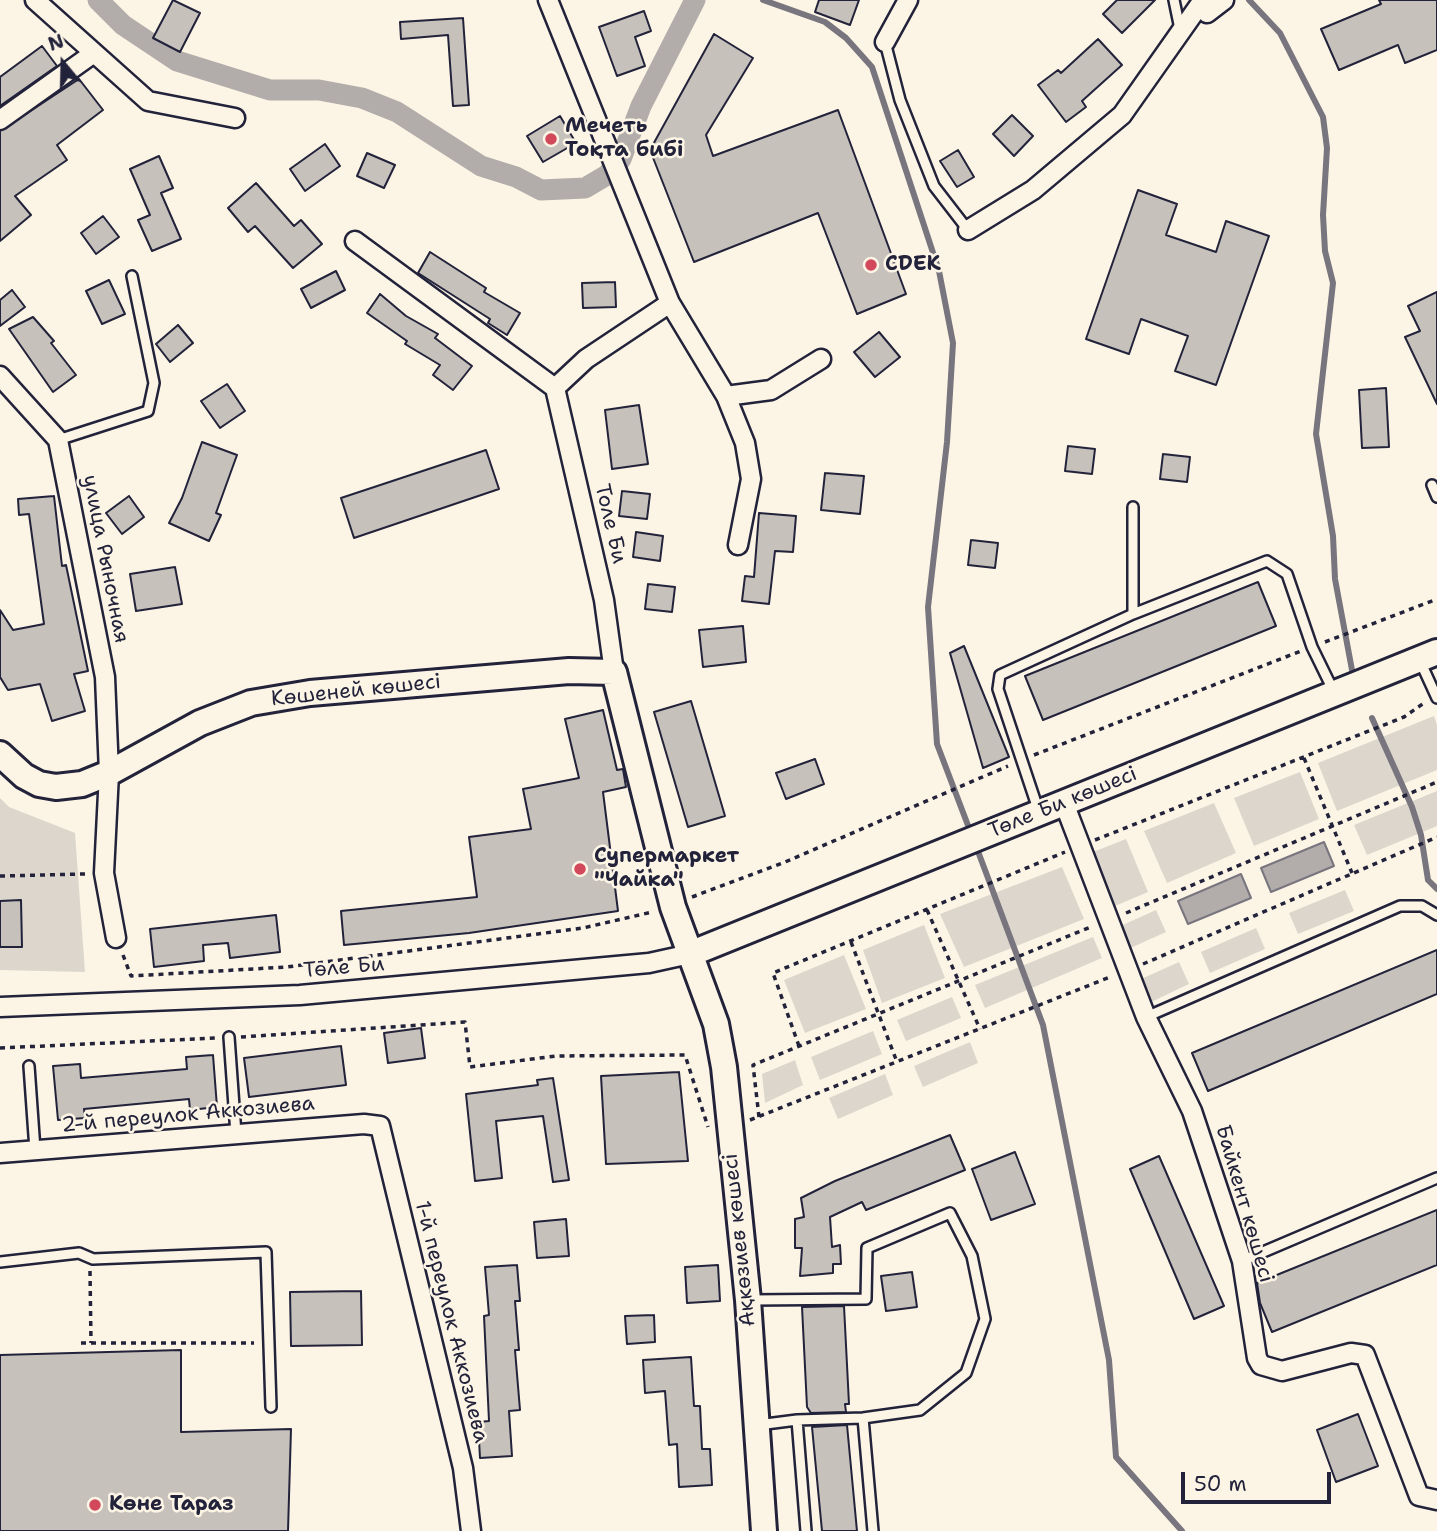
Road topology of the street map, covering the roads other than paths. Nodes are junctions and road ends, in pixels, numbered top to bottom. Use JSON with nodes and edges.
{"nodes":[{"id":1,"x":34,"y":0,"type":"edge"},
{"id":2,"x":908,"y":0,"type":"edge"},
{"id":3,"x":1174,"y":0,"type":"edge"},
{"id":4,"x":1224,"y":0,"type":"edge"},
{"id":5,"x":550,"y":4,"type":"edge"},
{"id":6,"x":1205,"y":6,"type":"edge"},
{"id":7,"x":1180,"y":30,"type":"junction"},
{"id":8,"x":885,"y":42,"type":"joint"},
{"id":9,"x":94,"y":53,"type":"junction"},
{"id":10,"x":235,"y":118,"type":"dead end"},
{"id":11,"x":0,"y":120,"type":"edge"},
{"id":12,"x":968,"y":230,"type":"joint"},
{"id":13,"x":355,"y":241,"type":"dead end"},
{"id":14,"x":132,"y":276,"type":"dead end"},
{"id":15,"x":670,"y":303,"type":"junction"},
{"id":16,"x":821,"y":359,"type":"dead end"},
{"id":17,"x":0,"y":376,"type":"edge"},
{"id":18,"x":555,"y":388,"type":"junction"},
{"id":19,"x":726,"y":396,"type":"junction"},
{"id":20,"x":58,"y":440,"type":"junction"},
{"id":21,"x":1432,"y":485,"type":"dead end"},
{"id":22,"x":1437,"y":496,"type":"edge"},
{"id":23,"x":1133,"y":507,"type":"dead end"},
{"id":24,"x":738,"y":545,"type":"dead end"},
{"id":25,"x":1133,"y":614,"type":"junction"},
{"id":26,"x":1428,"y":656,"type":"edge"},
{"id":27,"x":614,"y":672,"type":"junction"},
{"id":28,"x":1334,"y":693,"type":"junction"},
{"id":29,"x":1437,"y":698,"type":"edge"},
{"id":30,"x":0,"y":754,"type":"edge"},
{"id":31,"x":109,"y":773,"type":"junction"},
{"id":32,"x":1064,"y":803,"type":"junction"},
{"id":33,"x":1039,"y":812,"type":"junction"},
{"id":34,"x":1437,"y":915,"type":"edge"},
{"id":35,"x":116,"y":938,"type":"road end"},
{"id":36,"x":690,"y":954,"type":"junction"},
{"id":37,"x":0,"y":1007,"type":"edge"},
{"id":38,"x":1146,"y":1017,"type":"junction"},
{"id":39,"x":229,"y":1037,"type":"road end"},
{"id":40,"x":29,"y":1066,"type":"dead end"},
{"id":41,"x":380,"y":1126,"type":"joint"},
{"id":42,"x":236,"y":1134,"type":"junction"},
{"id":43,"x":34,"y":1150,"type":"junction"},
{"id":44,"x":0,"y":1153,"type":"edge"},
{"id":45,"x":1437,"y":1178,"type":"edge"},
{"id":46,"x":1242,"y":1261,"type":"junction"},
{"id":47,"x":0,"y":1262,"type":"edge"},
{"id":48,"x":748,"y":1300,"type":"junction"},
{"id":49,"x":271,"y":1406,"type":"dead end"},
{"id":50,"x":863,"y":1418,"type":"junction"},
{"id":51,"x":797,"y":1420,"type":"junction"},
{"id":52,"x":757,"y":1425,"type":"junction"},
{"id":53,"x":1437,"y":1500,"type":"edge"},
{"id":54,"x":471,"y":1531,"type":"edge"},
{"id":55,"x":764,"y":1531,"type":"edge"},
{"id":56,"x":806,"y":1531,"type":"edge"},
{"id":57,"x":873,"y":1531,"type":"edge"}],
"edges":[{"from":1,"to":9,"type":"street"},
{"from":2,"to":8,"type":"street"},
{"from":3,"to":7,"type":"lane"},
{"from":4,"to":6,"type":"street"},
{"from":5,"to":15,"type":"street"},
{"from":6,"to":7,"type":"street"},
{"from":7,"to":12,"type":"street"},
{"from":8,"to":12,"type":"lane"},
{"from":9,"to":10,"type":"street"},
{"from":9,"to":11,"type":"street"},
{"from":13,"to":18,"type":"street"},
{"from":14,"to":20,"type":"lane"},
{"from":15,"to":18,"type":"street"},
{"from":15,"to":19,"type":"street"},
{"from":16,"to":19,"type":"street"},
{"from":17,"to":20,"type":"street"},
{"from":18,"to":27,"type":"street","name":"Толе Би"},
{"from":19,"to":24,"type":"street"},
{"from":20,"to":31,"type":"street","name":"улица Рыночная"},
{"from":21,"to":22,"type":"lane"},
{"from":23,"to":25,"type":"lane"},
{"from":25,"to":28,"type":"lane"},
{"from":25,"to":33,"type":"lane"},
{"from":26,"to":28,"type":"main road","name":"Төле Би көшесі"},
{"from":26,"to":29,"type":"lane"},
{"from":27,"to":31,"type":"main road","name":"Көшеней көшесі"},
{"from":27,"to":36,"type":"main road","name":"Ақкөзиев көшесі"},
{"from":28,"to":32,"type":"main road","name":"Төле Би көшесі"},
{"from":30,"to":31,"type":"main road","name":"Көшеней көшесі"},
{"from":31,"to":35,"type":"street","name":"улица Рыночная"},
{"from":32,"to":33,"type":"main road","name":"Төле Би көшесі"},
{"from":32,"to":38,"type":"street","name":"Байкент көшесі"},
{"from":33,"to":36,"type":"main road","name":"Төле Би көшесі"},
{"from":34,"to":38,"type":"lane"},
{"from":36,"to":37,"type":"street","name":"Төле Би"},
{"from":36,"to":48,"type":"main road","name":"Ақкөзиев көшесі"},
{"from":38,"to":46,"type":"street","name":"Байкент көшесі"},
{"from":39,"to":42,"type":"lane"},
{"from":40,"to":43,"type":"lane"},
{"from":41,"to":42,"type":"street","name":"2-й переулок Аккозиева"},
{"from":41,"to":54,"type":"street","name":"1-й переулок Аккозиева"},
{"from":42,"to":43,"type":"street","name":"2-й переулок Аккозиева"},
{"from":43,"to":44,"type":"street","name":"2-й переулок Аккозиева"},
{"from":45,"to":46,"type":"lane"},
{"from":46,"to":53,"type":"street","name":"Байкент көшесі"},
{"from":47,"to":49,"type":"lane"},
{"from":48,"to":50,"type":"lane"},
{"from":48,"to":52,"type":"main road","name":"Ақкөзиев көшесі"},
{"from":50,"to":51,"type":"lane"},
{"from":50,"to":57,"type":"lane"},
{"from":51,"to":52,"type":"lane"},
{"from":51,"to":56,"type":"lane"},
{"from":52,"to":55,"type":"main road","name":"Ақкөзиев көшесі"}]}
